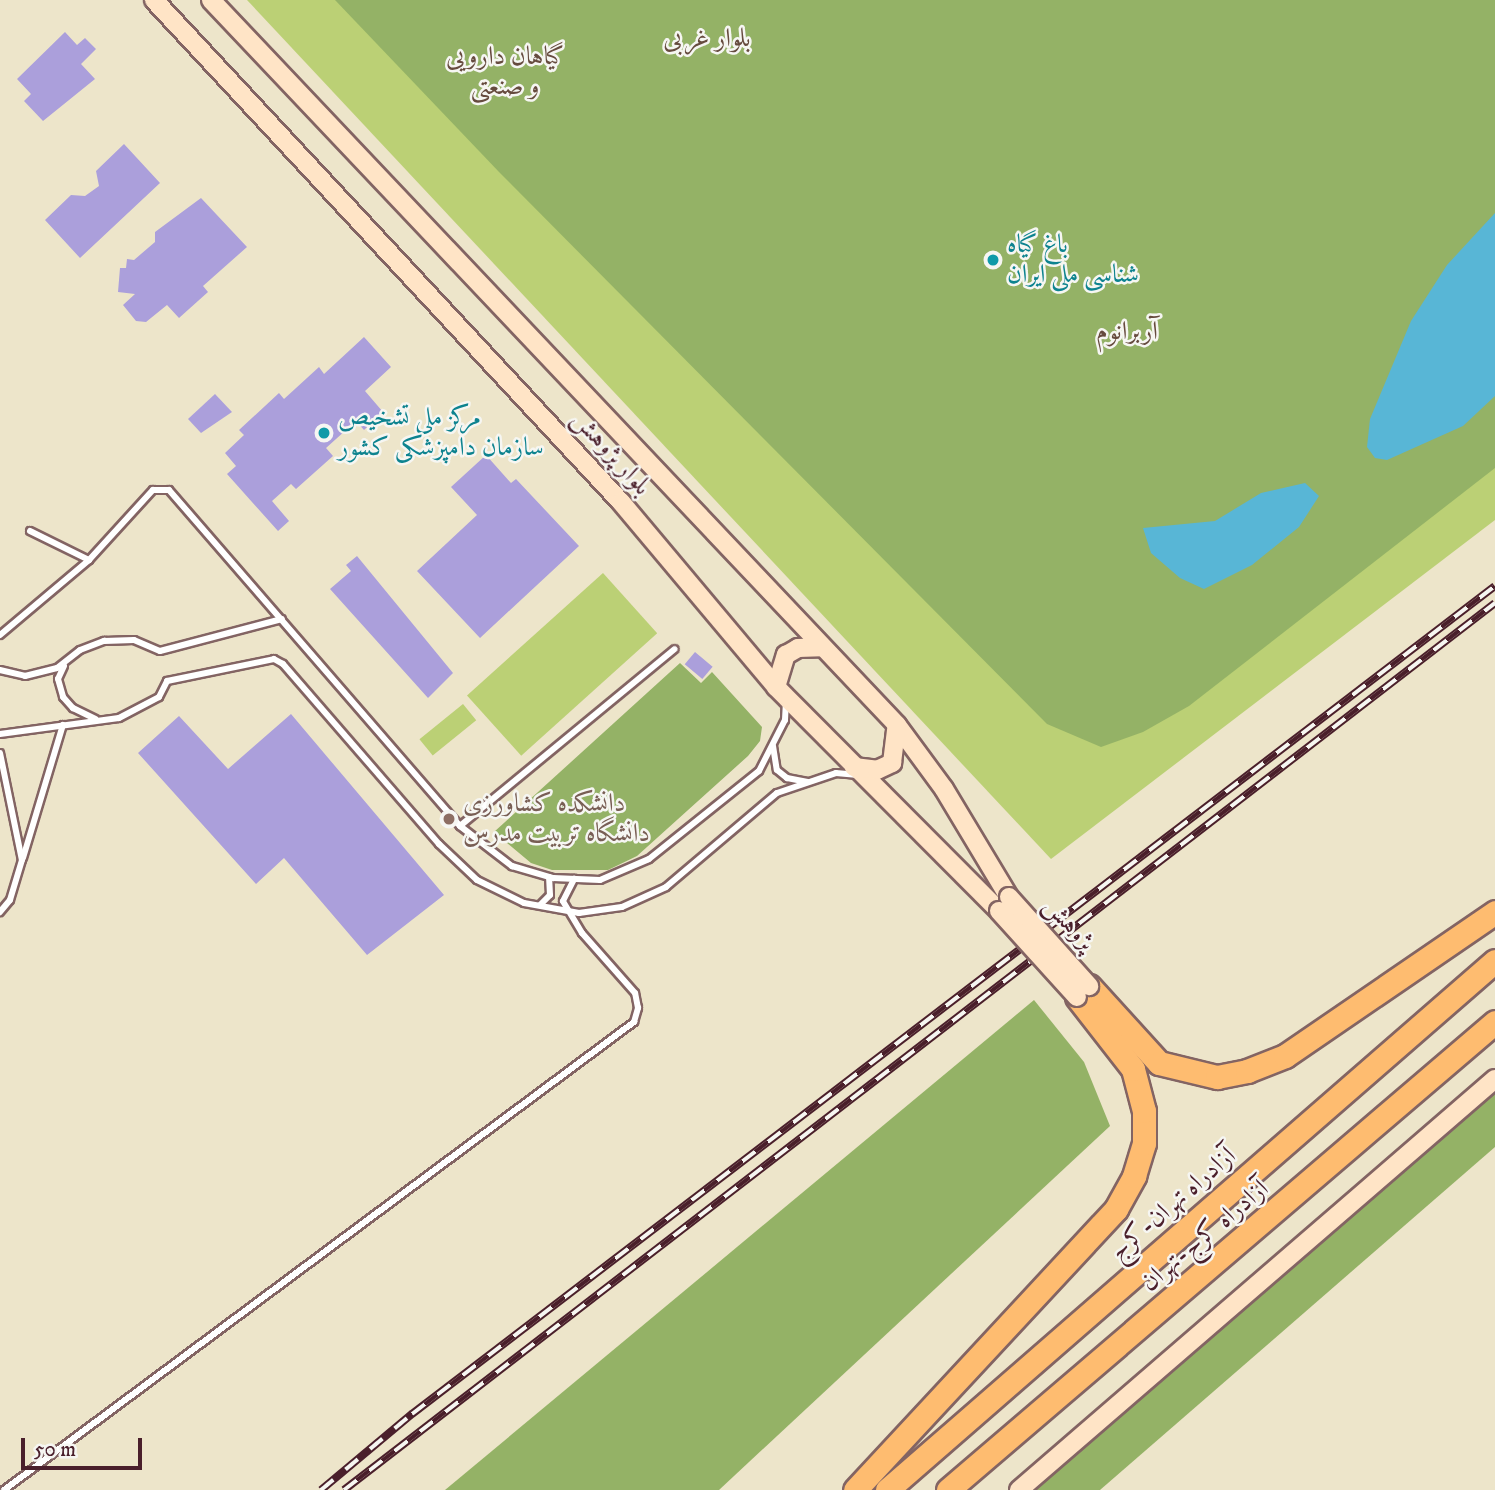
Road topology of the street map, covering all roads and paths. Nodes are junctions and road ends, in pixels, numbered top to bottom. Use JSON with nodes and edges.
{"nodes":[{"id":1,"x":154,"y":0,"type":"edge"},
{"id":2,"x":211,"y":0,"type":"edge"},
{"id":3,"x":30,"y":531,"type":"dead end"},
{"id":4,"x":89,"y":560,"type":"junction"},
{"id":5,"x":282,"y":619,"type":"junction"},
{"id":6,"x":0,"y":635,"type":"edge"},
{"id":7,"x":821,"y":647,"type":"junction"},
{"id":8,"x":675,"y":649,"type":"dead end"},
{"id":9,"x":65,"y":664,"type":"junction"},
{"id":10,"x":0,"y":670,"type":"edge"},
{"id":11,"x":781,"y":691,"type":"junction"},
{"id":12,"x":96,"y":719,"type":"junction"},
{"id":13,"x":63,"y":725,"type":"junction"},
{"id":14,"x":897,"y":725,"type":"junction"},
{"id":15,"x":0,"y":734,"type":"edge"},
{"id":16,"x":773,"y":744,"type":"junction"},
{"id":17,"x":0,"y":753,"type":"edge"},
{"id":18,"x":858,"y":771,"type":"junction"},
{"id":19,"x":810,"y":782,"type":"junction"},
{"id":20,"x":460,"y":825,"type":"junction"},
{"id":21,"x":22,"y":860,"type":"junction"},
{"id":22,"x":549,"y":877,"type":"junction"},
{"id":23,"x":574,"y":879,"type":"junction"},
{"id":24,"x":1004,"y":904,"type":"junction"},
{"id":25,"x":540,"y":905,"type":"junction"},
{"id":26,"x":568,"y":911,"type":"junction"},
{"id":27,"x":0,"y":912,"type":"edge"},
{"id":28,"x":1495,"y":912,"type":"edge"},
{"id":29,"x":1495,"y":961,"type":"edge"},
{"id":30,"x":1083,"y":992,"type":"junction"},
{"id":31,"x":1495,"y":1022,"type":"edge"},
{"id":32,"x":1495,"y":1079,"type":"edge"},
{"id":33,"x":4,"y":1490,"type":"edge"},
{"id":34,"x":855,"y":1490,"type":"edge"},
{"id":35,"x":887,"y":1490,"type":"edge"},
{"id":36,"x":948,"y":1490,"type":"edge"},
{"id":37,"x":1019,"y":1490,"type":"edge"}],
"edges":[{"from":1,"to":11,"type":"street","name":"بلوار پژوهش"},
{"from":2,"to":7,"type":"street","name":"بلوار پژوهش"},
{"from":3,"to":4,"type":"lane"},
{"from":4,"to":5,"type":"lane"},
{"from":4,"to":6,"type":"lane"},
{"from":5,"to":9,"type":"lane"},
{"from":5,"to":20,"type":"lane"},
{"from":7,"to":11,"type":"street"},
{"from":7,"to":14,"type":"street","name":"بلوار پژوهش"},
{"from":8,"to":20,"type":"lane"},
{"from":9,"to":10,"type":"lane"},
{"from":9,"to":12,"type":"lane"},
{"from":11,"to":16,"type":"lane"},
{"from":11,"to":18,"type":"street","name":"بلوار پژوهش"},
{"from":12,"to":13,"type":"lane"},
{"from":12,"to":25,"type":"lane"},
{"from":13,"to":15,"type":"lane"},
{"from":13,"to":21,"type":"lane"},
{"from":14,"to":18,"type":"street"},
{"from":14,"to":24,"type":"street","name":"بلوار پژوهش"},
{"from":16,"to":19,"type":"lane"},
{"from":16,"to":23,"type":"lane"},
{"from":17,"to":21,"type":"lane"},
{"from":18,"to":19,"type":"lane"},
{"from":18,"to":24,"type":"street","name":"بلوار پژوهش"},
{"from":19,"to":26,"type":"lane"},
{"from":20,"to":22,"type":"lane"},
{"from":21,"to":27,"type":"lane"},
{"from":22,"to":23,"type":"lane"},
{"from":22,"to":25,"type":"lane"},
{"from":23,"to":26,"type":"lane"},
{"from":24,"to":30,"type":"street","name":"پژوهش","bridge":true},
{"from":25,"to":26,"type":"lane"},
{"from":26,"to":33,"type":"lane"},
{"from":28,"to":30,"type":"highway"},
{"from":29,"to":35,"type":"highway","name":"آزادراه تهران-کرج"},
{"from":30,"to":34,"type":"highway"},
{"from":31,"to":36,"type":"highway","name":"آزادراه کرج-تهران"},
{"from":32,"to":37,"type":"street"}]}
